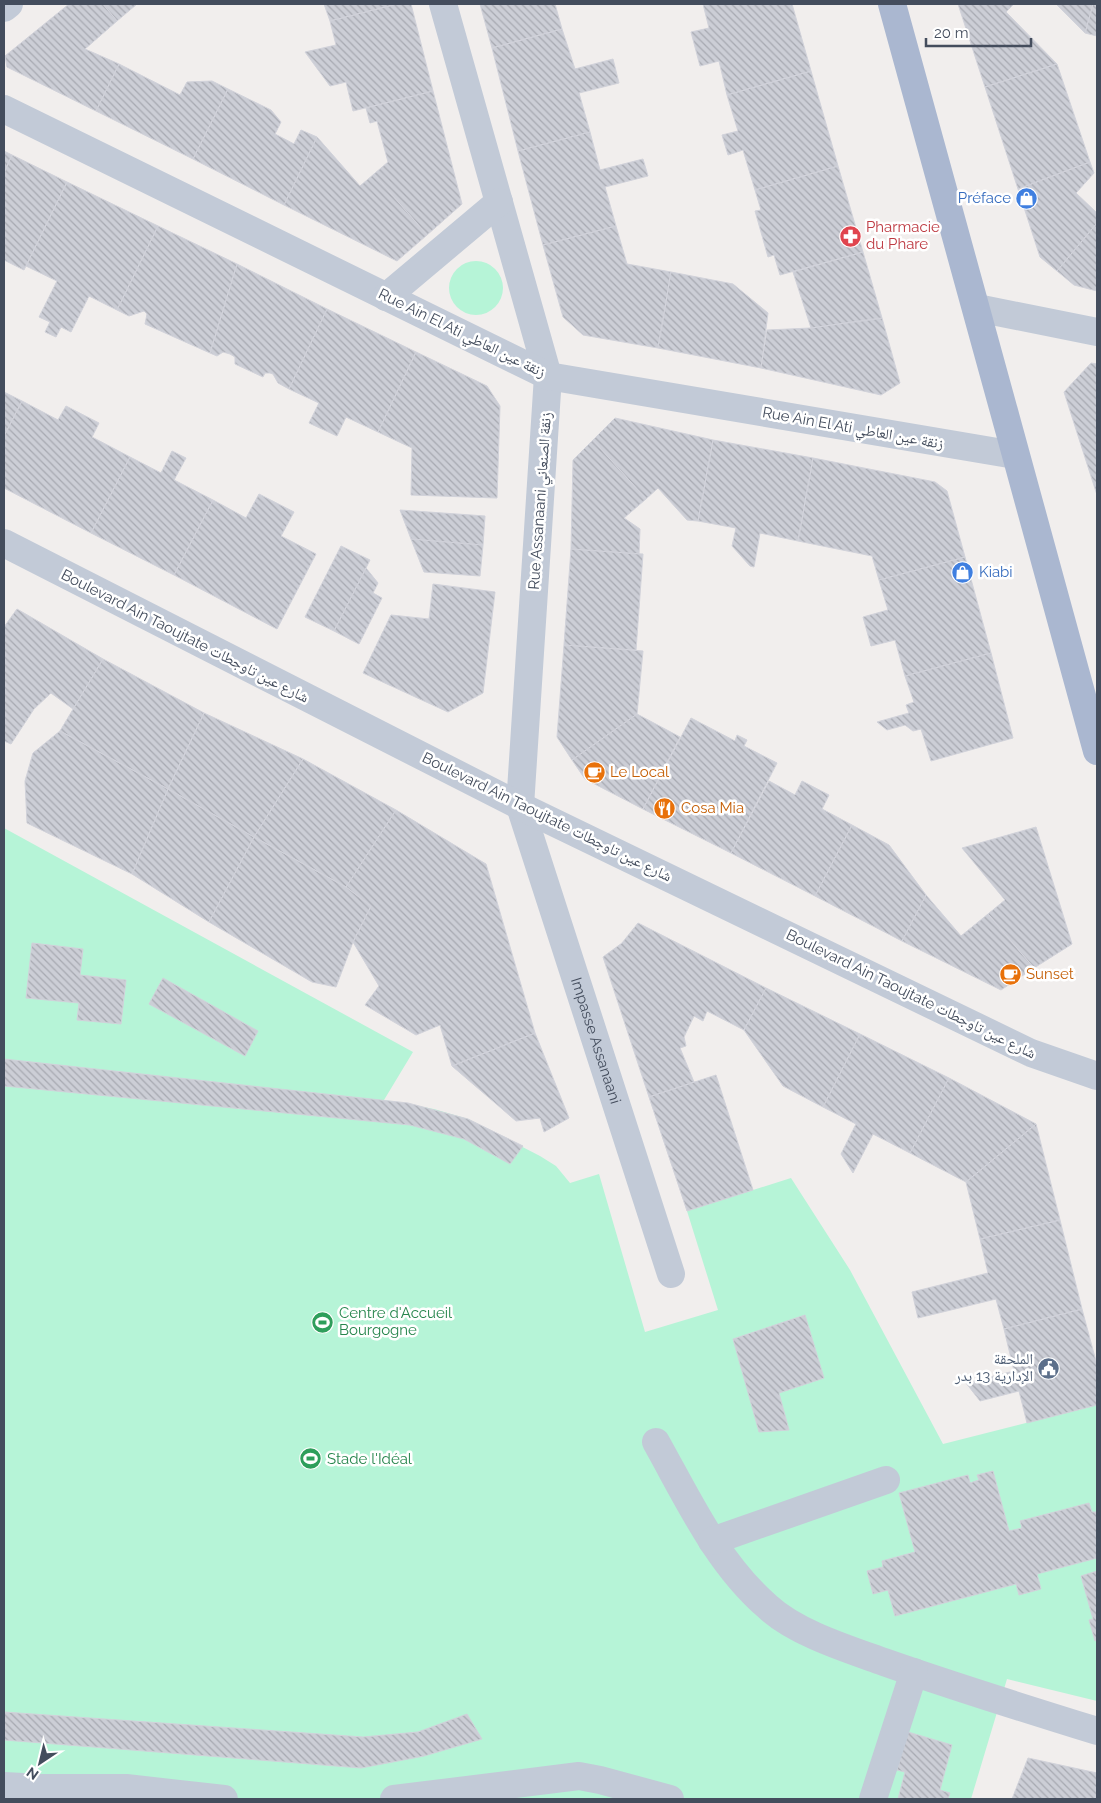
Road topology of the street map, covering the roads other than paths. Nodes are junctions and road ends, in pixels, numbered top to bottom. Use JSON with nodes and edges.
{"nodes":[{"id":1,"x":9,"y":4,"type":"edge"},
{"id":2,"x":443,"y":4,"type":"edge"},
{"id":3,"x":892,"y":4,"type":"edge"},
{"id":4,"x":4,"y":8,"type":"edge"},
{"id":5,"x":4,"y":109,"type":"edge"},
{"id":6,"x":499,"y":202,"type":"junction"},
{"id":7,"x":386,"y":297,"type":"junction"},
{"id":8,"x":977,"y":308,"type":"junction"},
{"id":9,"x":1097,"y":332,"type":"edge"},
{"id":10,"x":548,"y":376,"type":"junction"},
{"id":11,"x":1015,"y":455,"type":"junction"},
{"id":12,"x":4,"y":544,"type":"edge"},
{"id":13,"x":1097,"y":751,"type":"edge"},
{"id":14,"x":520,"y":806,"type":"junction"},
{"id":15,"x":1097,"y":1076,"type":"edge"},
{"id":16,"x":670,"y":1274,"type":"dead end"},
{"id":17,"x":656,"y":1442,"type":"dead end"},
{"id":18,"x":886,"y":1480,"type":"dead end"},
{"id":19,"x":712,"y":1541,"type":"junction"},
{"id":20,"x":914,"y":1672,"type":"junction"},
{"id":21,"x":1097,"y":1731,"type":"edge"},
{"id":22,"x":4,"y":1786,"type":"edge"},
{"id":23,"x":224,"y":1799,"type":"edge"},
{"id":24,"x":394,"y":1799,"type":"edge"},
{"id":25,"x":670,"y":1799,"type":"edge"},
{"id":26,"x":873,"y":1799,"type":"edge"}],
"edges":[{"from":1,"to":4,"type":"street"},
{"from":2,"to":6,"type":"street","name":"Rue Assanaani زنقة الصنعاني"},
{"from":3,"to":8,"type":"main road"},
{"from":5,"to":7,"type":"street","name":"Rue Ain El Ati زنقة عين العاطي"},
{"from":6,"to":7,"type":"street"},
{"from":6,"to":10,"type":"street","name":"Rue Assanaani زنقة الصنعاني"},
{"from":7,"to":10,"type":"street","name":"Rue Ain El Ati زنقة عين العاطي"},
{"from":8,"to":9,"type":"street"},
{"from":8,"to":11,"type":"main road"},
{"from":10,"to":11,"type":"street","name":"Rue Ain El Ati زنقة عين العاطي"},
{"from":10,"to":14,"type":"street","name":"Rue Assanaani زنقة الصنعاني"},
{"from":11,"to":13,"type":"main road"},
{"from":12,"to":14,"type":"street","name":"Boulevard Ain Taoujtate شارع عين تاوجطات"},
{"from":14,"to":15,"type":"street","name":"Boulevard Ain Taoujtate شارع عين تاوجطات"},
{"from":14,"to":16,"type":"street","name":"Impasse Assanaani"},
{"from":17,"to":19,"type":"street"},
{"from":18,"to":19,"type":"street"},
{"from":19,"to":20,"type":"street"},
{"from":20,"to":21,"type":"street"},
{"from":20,"to":26,"type":"street"},
{"from":22,"to":23,"type":"street"},
{"from":24,"to":25,"type":"street"}]}
